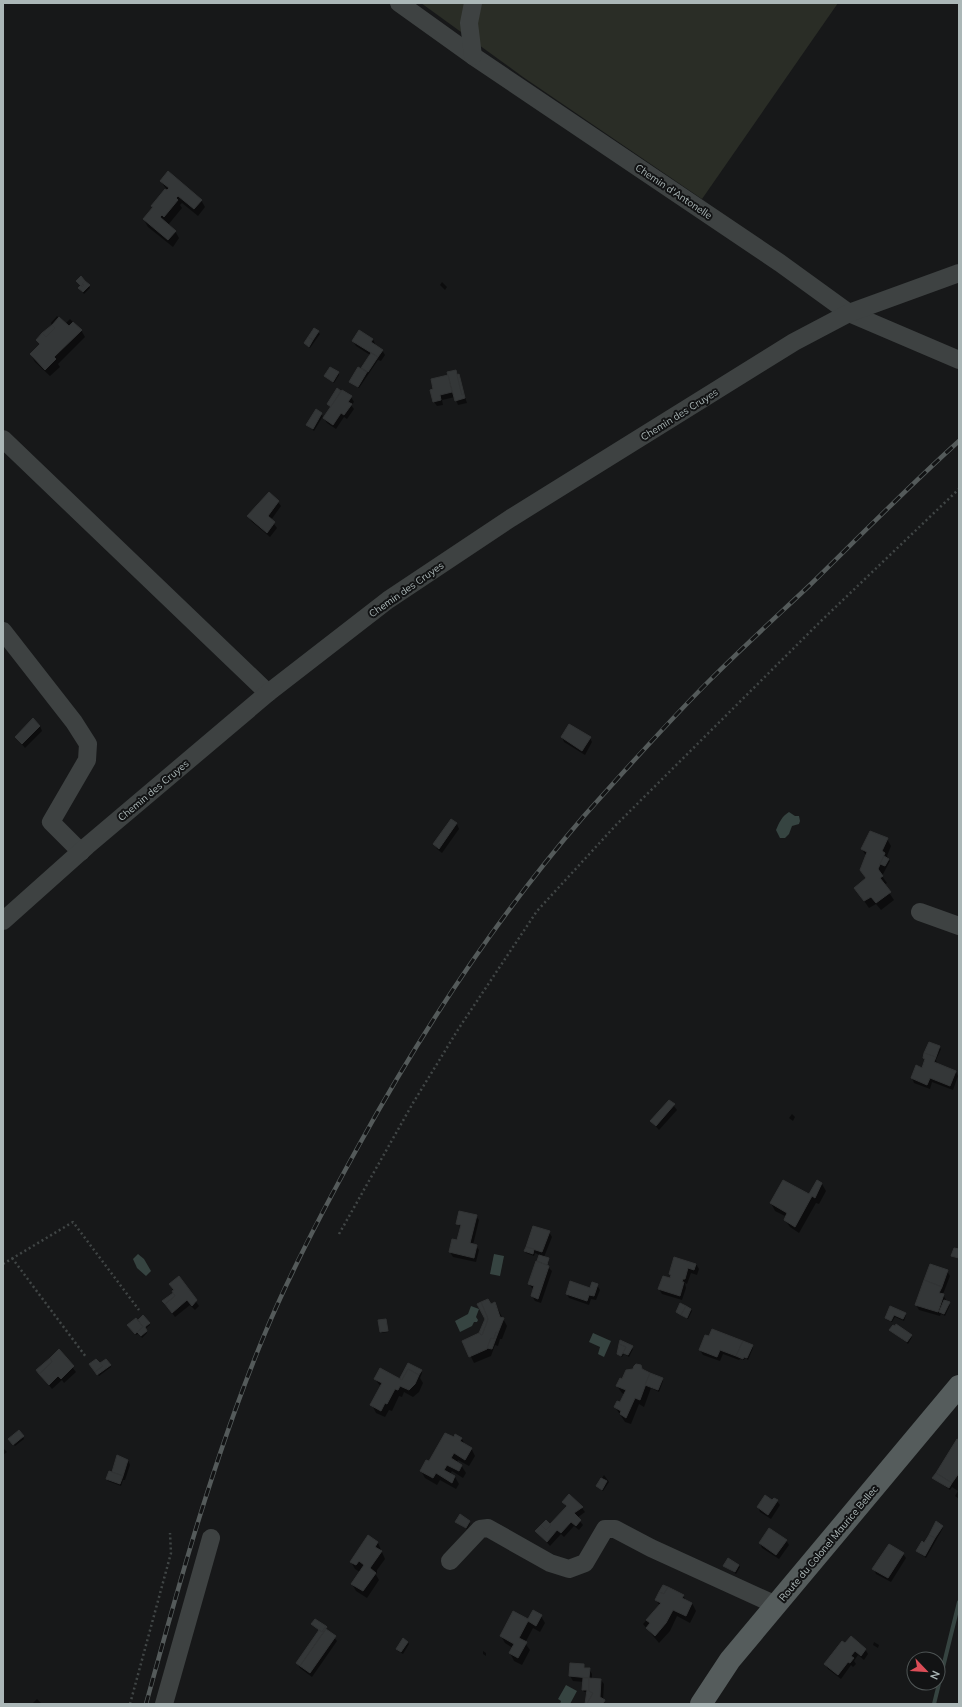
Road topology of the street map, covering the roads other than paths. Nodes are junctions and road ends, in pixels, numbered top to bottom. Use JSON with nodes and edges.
{"nodes":[{"id":1,"x":399,"y":3,"type":"edge"},
{"id":2,"x":473,"y":3,"type":"edge"},
{"id":3,"x":473,"y":56,"type":"junction"},
{"id":4,"x":959,"y":273,"type":"edge"},
{"id":5,"x":849,"y":312,"type":"junction"},
{"id":6,"x":959,"y":360,"type":"edge"},
{"id":7,"x":3,"y":439,"type":"edge"},
{"id":8,"x":3,"y":630,"type":"edge"},
{"id":9,"x":268,"y":693,"type":"junction"},
{"id":10,"x":81,"y":852,"type":"junction"},
{"id":11,"x":920,"y":912,"type":"dead end"},
{"id":12,"x":3,"y":921,"type":"edge"},
{"id":13,"x":959,"y":926,"type":"edge"},
{"id":14,"x":959,"y":1386,"type":"edge"},
{"id":15,"x":211,"y":1538,"type":"dead end"},
{"id":16,"x":450,"y":1561,"type":"dead end"},
{"id":17,"x":776,"y":1605,"type":"junction"},
{"id":18,"x":164,"y":1704,"type":"edge"},
{"id":19,"x":701,"y":1704,"type":"edge"}],
"edges":[{"from":1,"to":3,"type":"street","name":"Chemin d'Antonelle"},
{"from":2,"to":3,"type":"street"},
{"from":3,"to":5,"type":"street","name":"Chemin d'Antonelle"},
{"from":4,"to":5,"type":"street","name":"Chemin des Cruyes"},
{"from":5,"to":6,"type":"street","name":"Chemin d'Antonelle"},
{"from":5,"to":9,"type":"street","name":"Chemin des Cruyes"},
{"from":7,"to":9,"type":"street"},
{"from":8,"to":10,"type":"street"},
{"from":9,"to":10,"type":"street","name":"Chemin des Cruyes"},
{"from":10,"to":12,"type":"street","name":"Chemin des Cruyes"},
{"from":11,"to":13,"type":"street"},
{"from":14,"to":17,"type":"main road","name":"Route du Colonel Maurice Bellec"},
{"from":15,"to":18,"type":"street"},
{"from":16,"to":17,"type":"street"},
{"from":17,"to":19,"type":"main road","name":"Route du Colonel Maurice Bellec"}]}
